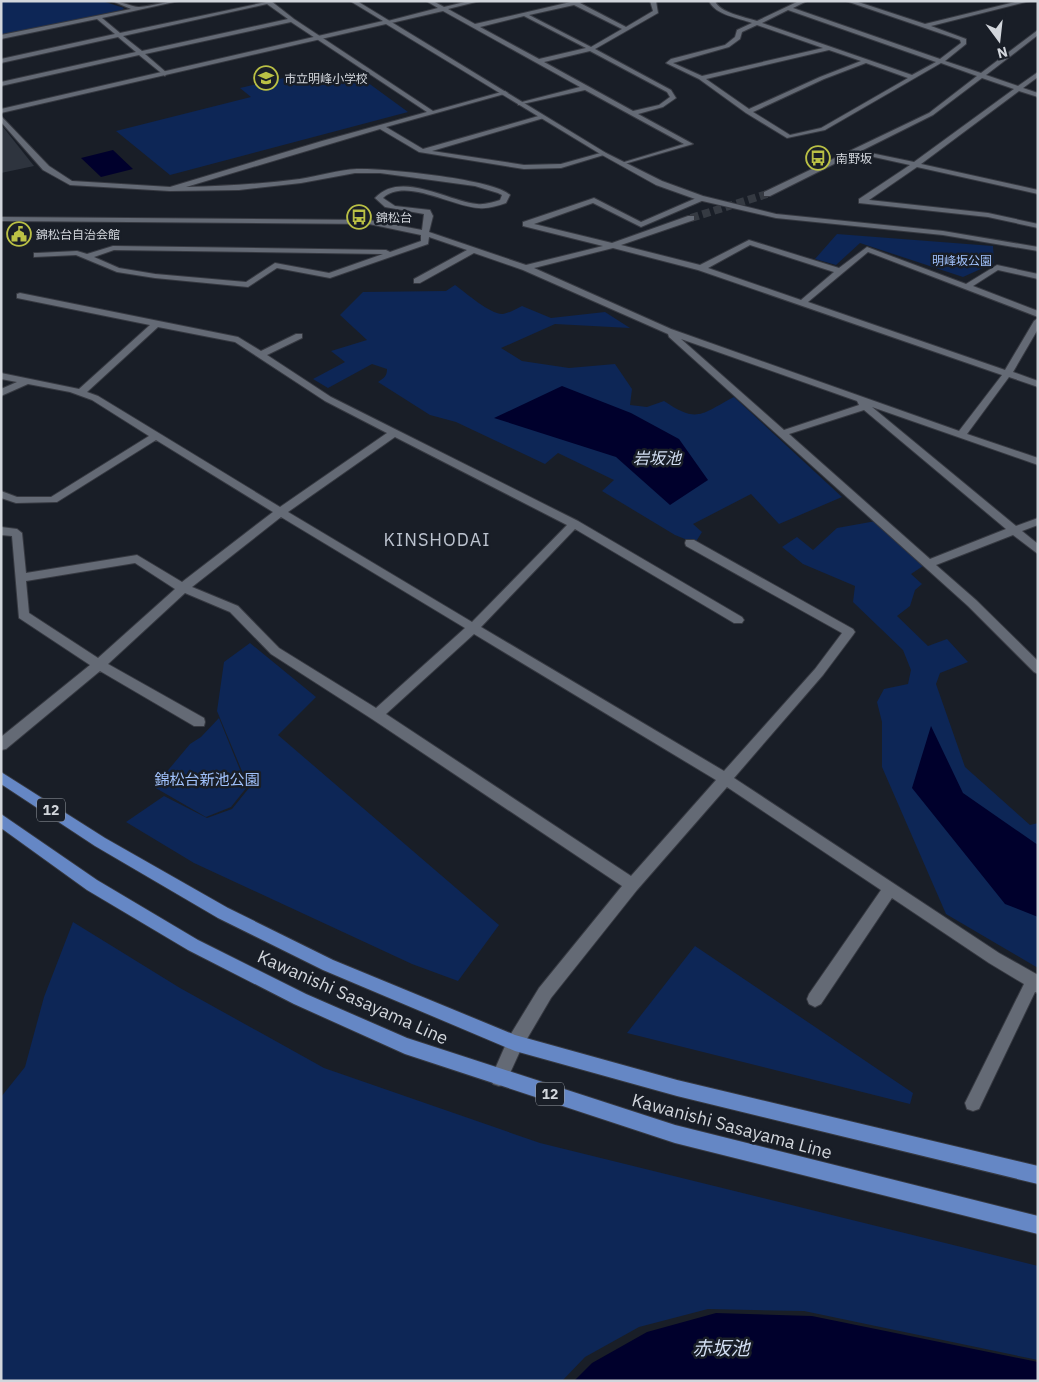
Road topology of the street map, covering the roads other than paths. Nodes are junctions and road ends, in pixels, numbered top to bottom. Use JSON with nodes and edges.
{"nodes":[{"id":1,"x":115,"y":1,"type":"edge"},
{"id":2,"x":176,"y":1,"type":"edge"},
{"id":3,"x":353,"y":1,"type":"edge"},
{"id":4,"x":429,"y":1,"type":"edge"},
{"id":5,"x":476,"y":1,"type":"edge"},
{"id":6,"x":584,"y":1,"type":"edge"},
{"id":7,"x":653,"y":1,"type":"edge"},
{"id":8,"x":712,"y":1,"type":"edge"},
{"id":9,"x":804,"y":1,"type":"edge"},
{"id":10,"x":849,"y":1,"type":"edge"},
{"id":11,"x":1027,"y":1,"type":"edge"},
{"id":12,"x":268,"y":2,"type":"edge"},
{"id":13,"x":575,"y":3,"type":"junction"},
{"id":14,"x":787,"y":8,"type":"junction"},
{"id":15,"x":137,"y":9,"type":"junction"},
{"id":16,"x":443,"y":9,"type":"junction"},
{"id":17,"x":525,"y":15,"type":"junction"},
{"id":18,"x":98,"y":17,"type":"junction"},
{"id":19,"x":292,"y":20,"type":"junction"},
{"id":20,"x":388,"y":22,"type":"junction"},
{"id":21,"x":756,"y":24,"type":"junction"},
{"id":22,"x":475,"y":26,"type":"junction"},
{"id":23,"x":925,"y":26,"type":"junction"},
{"id":24,"x":626,"y":29,"type":"junction"},
{"id":25,"x":1038,"y":32,"type":"edge"},
{"id":26,"x":119,"y":35,"type":"junction"},
{"id":27,"x":1,"y":37,"type":"edge"},
{"id":28,"x":318,"y":38,"type":"junction"},
{"id":29,"x":591,"y":49,"type":"junction"},
{"id":30,"x":827,"y":49,"type":"junction"},
{"id":31,"x":142,"y":53,"type":"junction"},
{"id":32,"x":1,"y":61,"type":"edge"},
{"id":33,"x":539,"y":61,"type":"junction"},
{"id":34,"x":941,"y":61,"type":"junction"},
{"id":35,"x":864,"y":62,"type":"junction"},
{"id":36,"x":165,"y":74,"type":"junction"},
{"id":37,"x":1038,"y":74,"type":"edge"},
{"id":38,"x":983,"y":75,"type":"junction"},
{"id":39,"x":912,"y":77,"type":"junction"},
{"id":40,"x":701,"y":78,"type":"junction"},
{"id":41,"x":1,"y":84,"type":"edge"},
{"id":42,"x":584,"y":88,"type":"junction"},
{"id":43,"x":1019,"y":88,"type":"junction"},
{"id":44,"x":504,"y":93,"type":"junction"},
{"id":45,"x":1038,"y":95,"type":"edge"},
{"id":46,"x":520,"y":104,"type":"junction"},
{"id":47,"x":1,"y":111,"type":"edge"},
{"id":48,"x":748,"y":112,"type":"junction"},
{"id":49,"x":432,"y":113,"type":"junction"},
{"id":50,"x":632,"y":113,"type":"junction"},
{"id":51,"x":542,"y":117,"type":"junction"},
{"id":52,"x":1,"y":118,"type":"edge"},
{"id":53,"x":380,"y":128,"type":"junction"},
{"id":54,"x":854,"y":151,"type":"junction"},
{"id":55,"x":421,"y":152,"type":"junction"},
{"id":56,"x":604,"y":154,"type":"junction"},
{"id":57,"x":623,"y":164,"type":"junction"},
{"id":58,"x":915,"y":165,"type":"junction"},
{"id":59,"x":170,"y":188,"type":"junction"},
{"id":60,"x":1038,"y":192,"type":"edge"},
{"id":61,"x":767,"y":194,"type":"tunnel mouth"},
{"id":62,"x":701,"y":198,"type":"junction"},
{"id":63,"x":691,"y":218,"type":"tunnel mouth"},
{"id":64,"x":1,"y":219,"type":"edge"},
{"id":65,"x":1038,"y":226,"type":"edge"},
{"id":66,"x":425,"y":234,"type":"junction"},
{"id":67,"x":612,"y":246,"type":"junction"},
{"id":68,"x":1038,"y":249,"type":"edge"},
{"id":69,"x":473,"y":250,"type":"junction"},
{"id":70,"x":393,"y":252,"type":"junction"},
{"id":71,"x":37,"y":255,"type":"dead end"},
{"id":72,"x":87,"y":257,"type":"junction"},
{"id":73,"x":526,"y":268,"type":"junction"},
{"id":74,"x":701,"y":268,"type":"junction"},
{"id":75,"x":840,"y":271,"type":"junction"},
{"id":76,"x":1038,"y":277,"type":"edge"},
{"id":77,"x":417,"y":281,"type":"dead end"},
{"id":78,"x":968,"y":286,"type":"junction"},
{"id":79,"x":20,"y":296,"type":"dead end"},
{"id":80,"x":802,"y":303,"type":"junction"},
{"id":81,"x":1038,"y":314,"type":"edge"},
{"id":82,"x":1038,"y":321,"type":"edge"},
{"id":83,"x":156,"y":324,"type":"junction"},
{"id":84,"x":668,"y":331,"type":"junction"},
{"id":85,"x":299,"y":336,"type":"dead end"},
{"id":86,"x":260,"y":355,"type":"junction"},
{"id":87,"x":1007,"y":374,"type":"junction"},
{"id":88,"x":1,"y":376,"type":"edge"},
{"id":89,"x":25,"y":382,"type":"junction"},
{"id":90,"x":1038,"y":384,"type":"edge"},
{"id":91,"x":81,"y":392,"type":"junction"},
{"id":92,"x":1,"y":393,"type":"edge"},
{"id":93,"x":853,"y":396,"type":"junction"},
{"id":94,"x":866,"y":406,"type":"junction"},
{"id":95,"x":395,"y":432,"type":"junction"},
{"id":96,"x":781,"y":434,"type":"junction"},
{"id":97,"x":962,"y":434,"type":"junction"},
{"id":98,"x":156,"y":436,"type":"junction"},
{"id":99,"x":1038,"y":462,"type":"edge"},
{"id":100,"x":1,"y":494,"type":"edge"},
{"id":101,"x":280,"y":512,"type":"junction"},
{"id":102,"x":1038,"y":521,"type":"edge"},
{"id":103,"x":574,"y":524,"type":"junction"},
{"id":104,"x":1015,"y":531,"type":"junction"},
{"id":105,"x":1,"y":532,"type":"edge"},
{"id":106,"x":690,"y":543,"type":"dead end"},
{"id":107,"x":1038,"y":550,"type":"edge"},
{"id":108,"x":927,"y":564,"type":"junction"},
{"id":109,"x":22,"y":578,"type":"junction"},
{"id":110,"x":183,"y":588,"type":"junction"},
{"id":111,"x":738,"y":620,"type":"dead end"},
{"id":112,"x":474,"y":627,"type":"junction"},
{"id":113,"x":99,"y":665,"type":"junction"},
{"id":114,"x":1038,"y":669,"type":"edge"},
{"id":115,"x":377,"y":715,"type":"junction"},
{"id":116,"x":199,"y":722,"type":"dead end"},
{"id":117,"x":1,"y":744,"type":"edge"},
{"id":118,"x":726,"y":779,"type":"junction"},
{"id":119,"x":3,"y":781,"type":"edge"},
{"id":120,"x":1,"y":820,"type":"edge"},
{"id":121,"x":632,"y":885,"type":"junction"},
{"id":122,"x":890,"y":889,"type":"junction"},
{"id":123,"x":1035,"y":983,"type":"edge"},
{"id":124,"x":815,"y":999,"type":"dead end"},
{"id":125,"x":515,"y":1044,"type":"junction"},
{"id":126,"x":499,"y":1078,"type":"junction"},
{"id":127,"x":973,"y":1102,"type":"dead end"},
{"id":128,"x":1038,"y":1175,"type":"edge"},
{"id":129,"x":1038,"y":1225,"type":"edge"}],
"edges":[{"from":1,"to":15,"type":"street"},
{"from":2,"to":15,"type":"street"},
{"from":3,"to":20,"type":"street"},
{"from":4,"to":16,"type":"street"},
{"from":5,"to":16,"type":"street"},
{"from":6,"to":13,"type":"street"},
{"from":7,"to":24,"type":"street"},
{"from":8,"to":21,"type":"street"},
{"from":9,"to":14,"type":"street"},
{"from":10,"to":23,"type":"street"},
{"from":11,"to":23,"type":"street"},
{"from":12,"to":19,"type":"street"},
{"from":12,"to":26,"type":"street"},
{"from":13,"to":17,"type":"street"},
{"from":13,"to":24,"type":"street"},
{"from":14,"to":21,"type":"street"},
{"from":14,"to":34,"type":"street"},
{"from":15,"to":18,"type":"street"},
{"from":16,"to":20,"type":"street"},
{"from":16,"to":22,"type":"street"},
{"from":17,"to":22,"type":"street"},
{"from":17,"to":29,"type":"street"},
{"from":18,"to":26,"type":"street"},
{"from":18,"to":27,"type":"street"},
{"from":19,"to":28,"type":"street"},
{"from":19,"to":31,"type":"street"},
{"from":20,"to":28,"type":"street"},
{"from":20,"to":44,"type":"street"},
{"from":21,"to":30,"type":"street"},
{"from":21,"to":40,"type":"street"},
{"from":22,"to":33,"type":"street"},
{"from":23,"to":34,"type":"street"},
{"from":24,"to":29,"type":"street"},
{"from":25,"to":38,"type":"street"},
{"from":26,"to":31,"type":"street"},
{"from":26,"to":32,"type":"street"},
{"from":28,"to":36,"type":"street"},
{"from":28,"to":49,"type":"street"},
{"from":29,"to":33,"type":"street"},
{"from":29,"to":50,"type":"street"},
{"from":30,"to":35,"type":"street"},
{"from":30,"to":40,"type":"street"},
{"from":31,"to":36,"type":"street"},
{"from":31,"to":41,"type":"street"},
{"from":33,"to":42,"type":"street"},
{"from":34,"to":38,"type":"street"},
{"from":34,"to":39,"type":"street"},
{"from":35,"to":39,"type":"street"},
{"from":35,"to":48,"type":"street"},
{"from":36,"to":47,"type":"street"},
{"from":37,"to":43,"type":"street"},
{"from":38,"to":43,"type":"street"},
{"from":38,"to":54,"type":"street"},
{"from":39,"to":48,"type":"street"},
{"from":40,"to":48,"type":"street"},
{"from":42,"to":46,"type":"street"},
{"from":42,"to":50,"type":"street"},
{"from":43,"to":45,"type":"street"},
{"from":43,"to":58,"type":"street"},
{"from":44,"to":46,"type":"street"},
{"from":44,"to":49,"type":"street"},
{"from":46,"to":51,"type":"street"},
{"from":49,"to":53,"type":"street"},
{"from":50,"to":57,"type":"street"},
{"from":51,"to":55,"type":"street"},
{"from":51,"to":56,"type":"street"},
{"from":52,"to":59,"type":"street"},
{"from":53,"to":55,"type":"street"},
{"from":53,"to":59,"type":"street"},
{"from":54,"to":58,"type":"street"},
{"from":54,"to":61,"type":"street"},
{"from":55,"to":56,"type":"street"},
{"from":56,"to":57,"type":"street"},
{"from":57,"to":62,"type":"street"},
{"from":58,"to":60,"type":"street"},
{"from":58,"to":65,"type":"street"},
{"from":59,"to":66,"type":"street"},
{"from":62,"to":67,"type":"street"},
{"from":62,"to":68,"type":"street"},
{"from":63,"to":67,"type":"street"},
{"from":64,"to":66,"type":"street"},
{"from":66,"to":69,"type":"street"},
{"from":66,"to":70,"type":"street"},
{"from":67,"to":73,"type":"street"},
{"from":67,"to":74,"type":"street"},
{"from":69,"to":73,"type":"street"},
{"from":69,"to":77,"type":"street"},
{"from":70,"to":72,"type":"street"},
{"from":70,"to":72,"type":"street"},
{"from":71,"to":72,"type":"street"},
{"from":73,"to":84,"type":"street"},
{"from":74,"to":75,"type":"street"},
{"from":74,"to":80,"type":"street"},
{"from":75,"to":78,"type":"street"},
{"from":75,"to":80,"type":"street"},
{"from":76,"to":78,"type":"street"},
{"from":78,"to":81,"type":"street"},
{"from":79,"to":83,"type":"street"},
{"from":80,"to":87,"type":"street"},
{"from":82,"to":87,"type":"street"},
{"from":83,"to":86,"type":"street"},
{"from":83,"to":91,"type":"street"},
{"from":84,"to":93,"type":"street"},
{"from":84,"to":96,"type":"street"},
{"from":85,"to":86,"type":"street"},
{"from":86,"to":95,"type":"street"},
{"from":87,"to":90,"type":"street"},
{"from":87,"to":97,"type":"street"},
{"from":88,"to":89,"type":"street"},
{"from":89,"to":91,"type":"street"},
{"from":89,"to":92,"type":"street"},
{"from":91,"to":98,"type":"street"},
{"from":93,"to":94,"type":"street"},
{"from":93,"to":97,"type":"street"},
{"from":94,"to":96,"type":"street"},
{"from":94,"to":104,"type":"street"},
{"from":95,"to":101,"type":"street"},
{"from":95,"to":103,"type":"street"},
{"from":96,"to":108,"type":"street"},
{"from":97,"to":99,"type":"street"},
{"from":98,"to":100,"type":"street"},
{"from":98,"to":101,"type":"street"},
{"from":101,"to":110,"type":"street"},
{"from":101,"to":112,"type":"street"},
{"from":102,"to":104,"type":"street"},
{"from":103,"to":111,"type":"street"},
{"from":103,"to":112,"type":"street"},
{"from":104,"to":107,"type":"street"},
{"from":104,"to":108,"type":"street"},
{"from":105,"to":109,"type":"street"},
{"from":106,"to":118,"type":"street"},
{"from":108,"to":114,"type":"street"},
{"from":109,"to":110,"type":"street"},
{"from":109,"to":113,"type":"street"},
{"from":110,"to":113,"type":"street"},
{"from":110,"to":115,"type":"street"},
{"from":112,"to":115,"type":"street"},
{"from":112,"to":118,"type":"street"},
{"from":113,"to":116,"type":"street"},
{"from":113,"to":117,"type":"street"},
{"from":115,"to":121,"type":"street"},
{"from":118,"to":121,"type":"street"},
{"from":118,"to":122,"type":"street"},
{"from":119,"to":125,"type":"main road","name":"Kawanishi Sasayama Line","number":"12"},
{"from":120,"to":126,"type":"main road","name":"Kawanishi Sasayama Line","number":"12"},
{"from":121,"to":125,"type":"street"},
{"from":122,"to":123,"type":"street"},
{"from":122,"to":124,"type":"street"},
{"from":123,"to":127,"type":"street"},
{"from":125,"to":126,"type":"street"},
{"from":125,"to":128,"type":"main road","name":"Kawanishi Sasayama Line","number":"12"},
{"from":126,"to":129,"type":"main road","name":"Kawanishi Sasayama Line","number":"12"}]}
